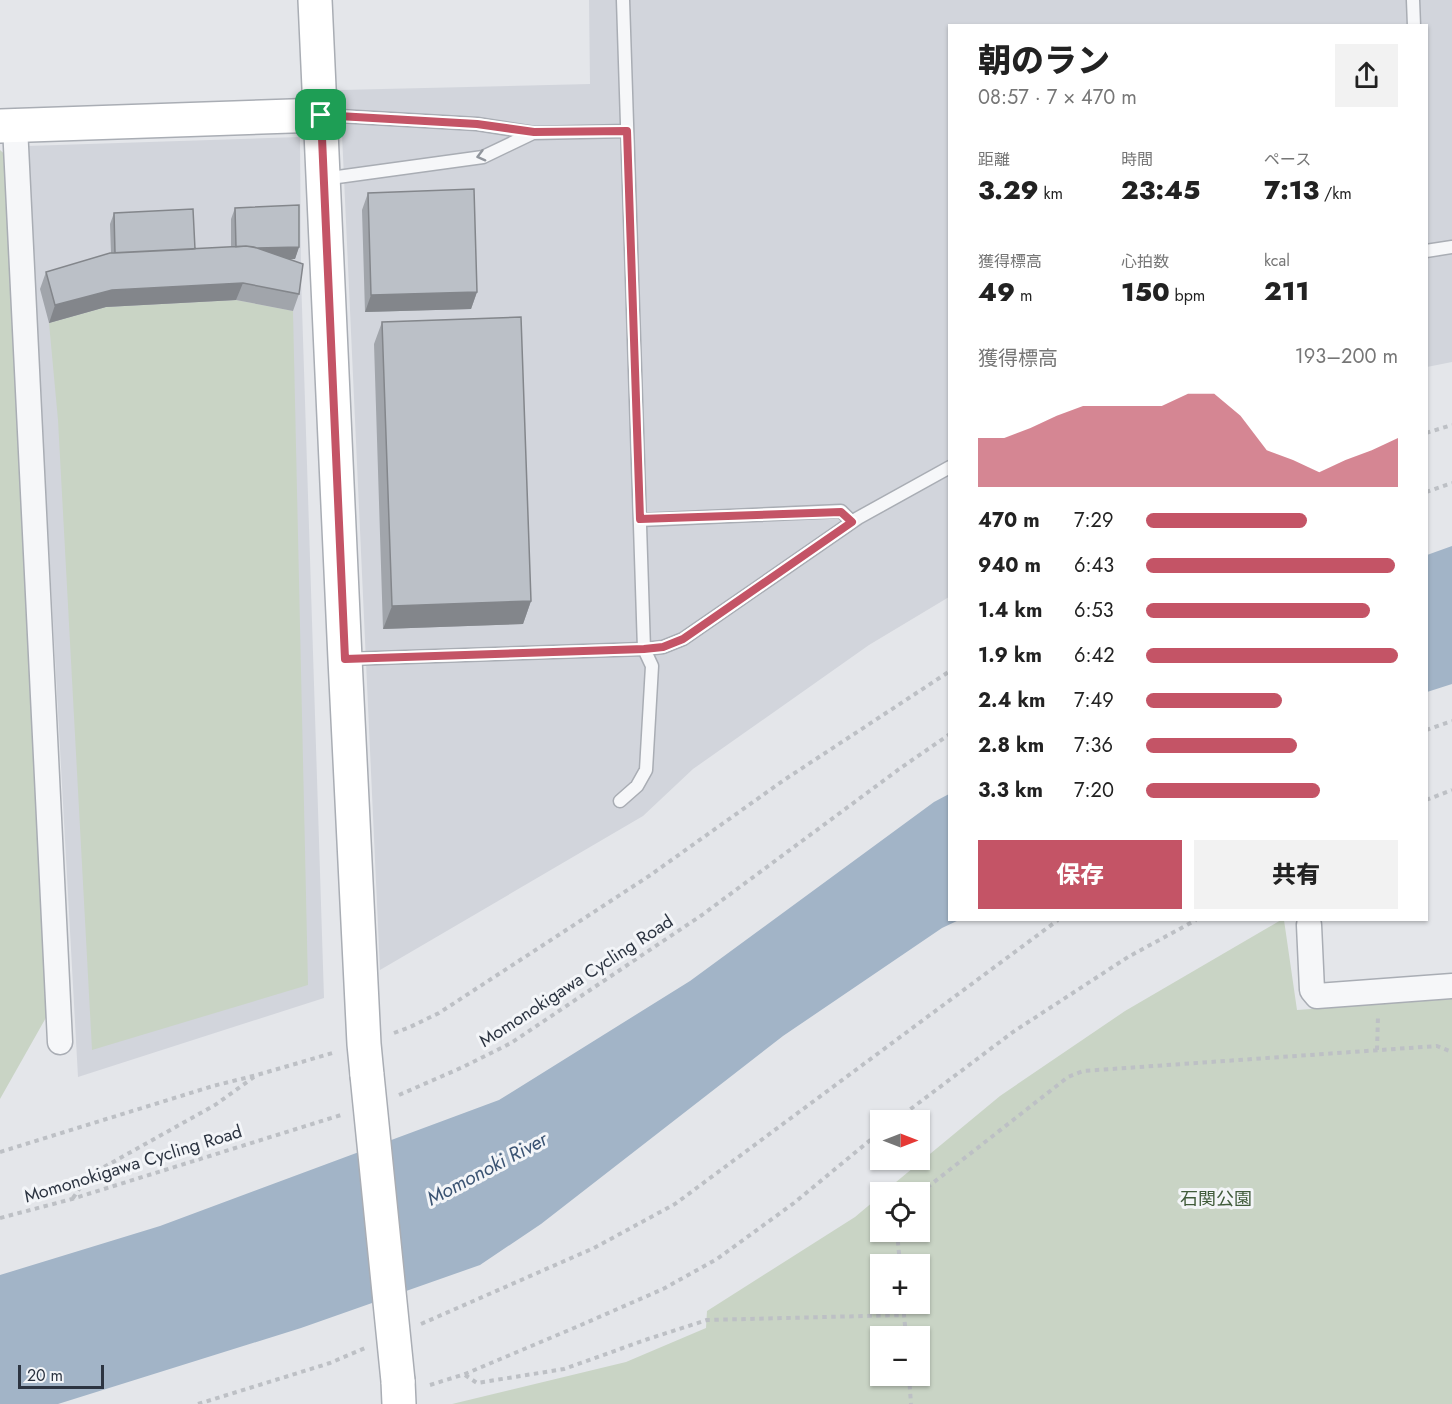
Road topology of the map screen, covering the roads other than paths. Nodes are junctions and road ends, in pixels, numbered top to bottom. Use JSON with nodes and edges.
{"nodes":[{"id":1,"x":315,"y":0,"type":"edge"},
{"id":2,"x":623,"y":0,"type":"edge"},
{"id":3,"x":1413,"y":0,"type":"edge"},
{"id":4,"x":1414,"y":24,"type":"edge"},
{"id":5,"x":321,"y":115,"type":"junction"},
{"id":6,"x":7,"y":126,"type":"edge"},
{"id":7,"x":627,"y":131,"type":"junction"},
{"id":8,"x":534,"y":132,"type":"junction"},
{"id":9,"x":323,"y":179,"type":"junction"},
{"id":10,"x":1452,"y":247,"type":"edge"},
{"id":11,"x":1428,"y":250,"type":"edge"},
{"id":12,"x":948,"y":468,"type":"edge"},
{"id":13,"x":640,"y":519,"type":"junction"},
{"id":14,"x":852,"y":522,"type":"junction"},
{"id":15,"x":644,"y":649,"type":"junction"},
{"id":16,"x":345,"y":659,"type":"junction"},
{"id":17,"x":620,"y":801,"type":"dead end"},
{"id":18,"x":1309,"y":925,"type":"dead end"},
{"id":19,"x":1452,"y":986,"type":"edge"},
{"id":20,"x":60,"y":1042,"type":"dead end"},
{"id":21,"x":395,"y":1396,"type":"edge"}],
"edges":[{"from":1,"to":5,"type":"street"},
{"from":2,"to":7,"type":"lane"},
{"from":3,"to":4,"type":"lane"},
{"from":5,"to":6,"type":"street"},
{"from":5,"to":8,"type":"lane"},
{"from":5,"to":9,"type":"street"},
{"from":6,"to":20,"type":"street"},
{"from":7,"to":8,"type":"lane"},
{"from":7,"to":13,"type":"lane"},
{"from":8,"to":9,"type":"lane","one_way":true},
{"from":9,"to":16,"type":"street"},
{"from":10,"to":11,"type":"lane"},
{"from":12,"to":14,"type":"lane"},
{"from":13,"to":14,"type":"lane"},
{"from":13,"to":15,"type":"lane"},
{"from":14,"to":15,"type":"lane"},
{"from":15,"to":16,"type":"lane"},
{"from":15,"to":17,"type":"lane"},
{"from":16,"to":21,"type":"street","bridge":true},
{"from":18,"to":19,"type":"street"}]}
